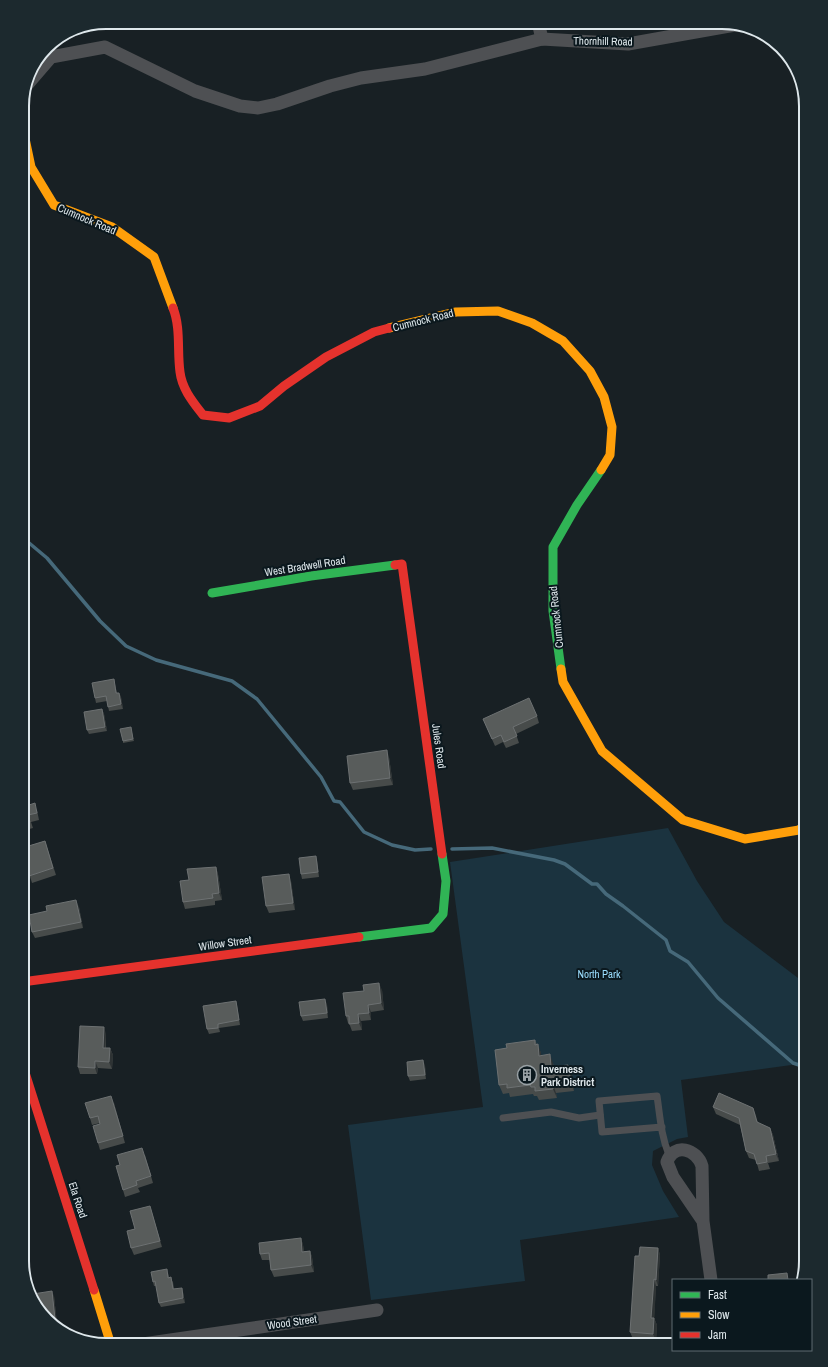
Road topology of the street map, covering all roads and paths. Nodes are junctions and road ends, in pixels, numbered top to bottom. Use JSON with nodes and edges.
{"nodes":[{"id":1,"x":540,"y":29,"type":"edge"},
{"id":2,"x":712,"y":29,"type":"edge"},
{"id":3,"x":542,"y":39,"type":"junction"},
{"id":4,"x":36,"y":74,"type":"edge"},
{"id":5,"x":29,"y":158,"type":"edge"},
{"id":6,"x":402,"y":564,"type":"joint"},
{"id":7,"x":212,"y":593,"type":"dead end"},
{"id":8,"x":799,"y":830,"type":"edge"},
{"id":9,"x":431,"y":928,"type":"joint"},
{"id":10,"x":29,"y":981,"type":"edge"},
{"id":11,"x":29,"y":1085,"type":"edge"},
{"id":12,"x":600,"y":1115,"type":"junction"},
{"id":13,"x":503,"y":1118,"type":"dead end"},
{"id":14,"x":662,"y":1127,"type":"junction"},
{"id":15,"x":669,"y":1155,"type":"junction"},
{"id":16,"x":703,"y":1221,"type":"junction"},
{"id":17,"x":710,"y":1279,"type":"edge"},
{"id":18,"x":377,"y":1310,"type":"dead end"},
{"id":19,"x":109,"y":1338,"type":"edge"},
{"id":20,"x":184,"y":1338,"type":"edge"}],
"edges":[{"from":1,"to":3,"type":"street"},
{"from":2,"to":3,"type":"street","name":"Thornhill Road"},
{"from":3,"to":4,"type":"street"},
{"from":5,"to":8,"type":"street","name":"Cumnock Road"},
{"from":6,"to":7,"type":"street","name":"West Bradwell Road"},
{"from":6,"to":9,"type":"street","name":"Jules Road"},
{"from":9,"to":10,"type":"street","name":"Willow Street"},
{"from":11,"to":19,"type":"street","name":"Ela Road"},
{"from":12,"to":13,"type":"lane"},
{"from":12,"to":14,"type":"lane"},
{"from":12,"to":14,"type":"lane"},
{"from":14,"to":15,"type":"lane"},
{"from":15,"to":16,"type":"street"},
{"from":15,"to":16,"type":"street"},
{"from":16,"to":17,"type":"street"},
{"from":18,"to":20,"type":"street","name":"Wood Street"}]}
